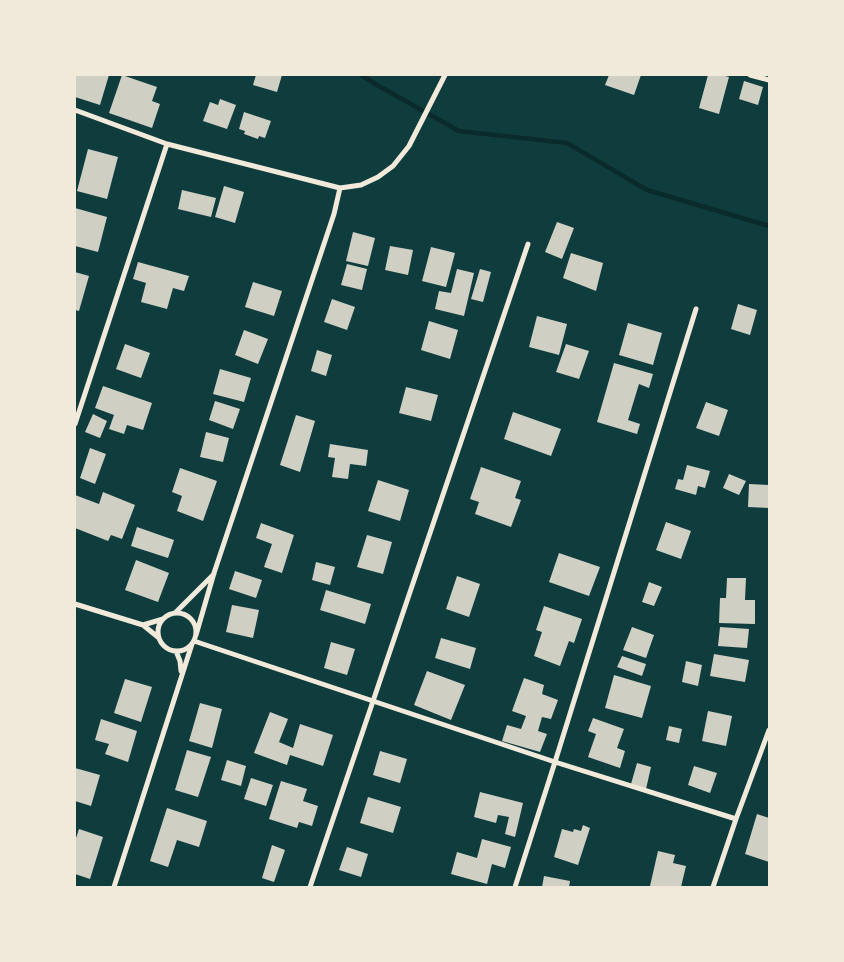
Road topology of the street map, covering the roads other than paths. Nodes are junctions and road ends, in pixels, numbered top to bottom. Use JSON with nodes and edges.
{"nodes":[{"id":1,"x":445,"y":75,"type":"edge"},
{"id":2,"x":750,"y":75,"type":"edge"},
{"id":3,"x":769,"y":80,"type":"edge"},
{"id":4,"x":75,"y":110,"type":"edge"},
{"id":5,"x":167,"y":144,"type":"junction"},
{"id":6,"x":340,"y":188,"type":"junction"},
{"id":7,"x":528,"y":244,"type":"dead end"},
{"id":8,"x":696,"y":309,"type":"dead end"},
{"id":9,"x":75,"y":424,"type":"edge"},
{"id":10,"x":214,"y":574,"type":"junction"},
{"id":11,"x":75,"y":604,"type":"edge"},
{"id":12,"x":175,"y":613,"type":"junction"},
{"id":13,"x":163,"y":619,"type":"junction"},
{"id":14,"x":143,"y":625,"type":"junction"},
{"id":15,"x":196,"y":635,"type":"junction"},
{"id":16,"x":160,"y":639,"type":"junction"},
{"id":17,"x":193,"y":643,"type":"junction"},
{"id":18,"x":176,"y":651,"type":"junction"},
{"id":19,"x":182,"y":674,"type":"junction"},
{"id":20,"x":374,"y":701,"type":"junction"},
{"id":21,"x":769,"y":730,"type":"edge"},
{"id":22,"x":555,"y":762,"type":"junction"},
{"id":23,"x":736,"y":819,"type":"junction"},
{"id":24,"x":114,"y":887,"type":"edge"},
{"id":25,"x":310,"y":887,"type":"edge"},
{"id":26,"x":514,"y":887,"type":"edge"},
{"id":27,"x":713,"y":887,"type":"edge"}],
"edges":[{"from":1,"to":6,"type":"street"},
{"from":2,"to":3,"type":"street"},
{"from":4,"to":5,"type":"street"},
{"from":5,"to":6,"type":"street"},
{"from":5,"to":9,"type":"street"},
{"from":6,"to":10,"type":"street"},
{"from":7,"to":20,"type":"street"},
{"from":8,"to":22,"type":"street"},
{"from":10,"to":12,"type":"street"},
{"from":10,"to":15,"type":"street"},
{"from":11,"to":14,"type":"street"},
{"from":12,"to":13,"type":"street"},
{"from":12,"to":15,"type":"street"},
{"from":13,"to":14,"type":"street"},
{"from":13,"to":16,"type":"street"},
{"from":14,"to":16,"type":"street"},
{"from":15,"to":17,"type":"street"},
{"from":16,"to":18,"type":"street"},
{"from":17,"to":18,"type":"street"},
{"from":17,"to":19,"type":"street"},
{"from":17,"to":20,"type":"street"},
{"from":18,"to":19,"type":"street"},
{"from":19,"to":24,"type":"street"},
{"from":20,"to":22,"type":"street"},
{"from":20,"to":25,"type":"street"},
{"from":21,"to":23,"type":"street"},
{"from":22,"to":23,"type":"street"},
{"from":22,"to":26,"type":"street"},
{"from":23,"to":27,"type":"street"}]}
